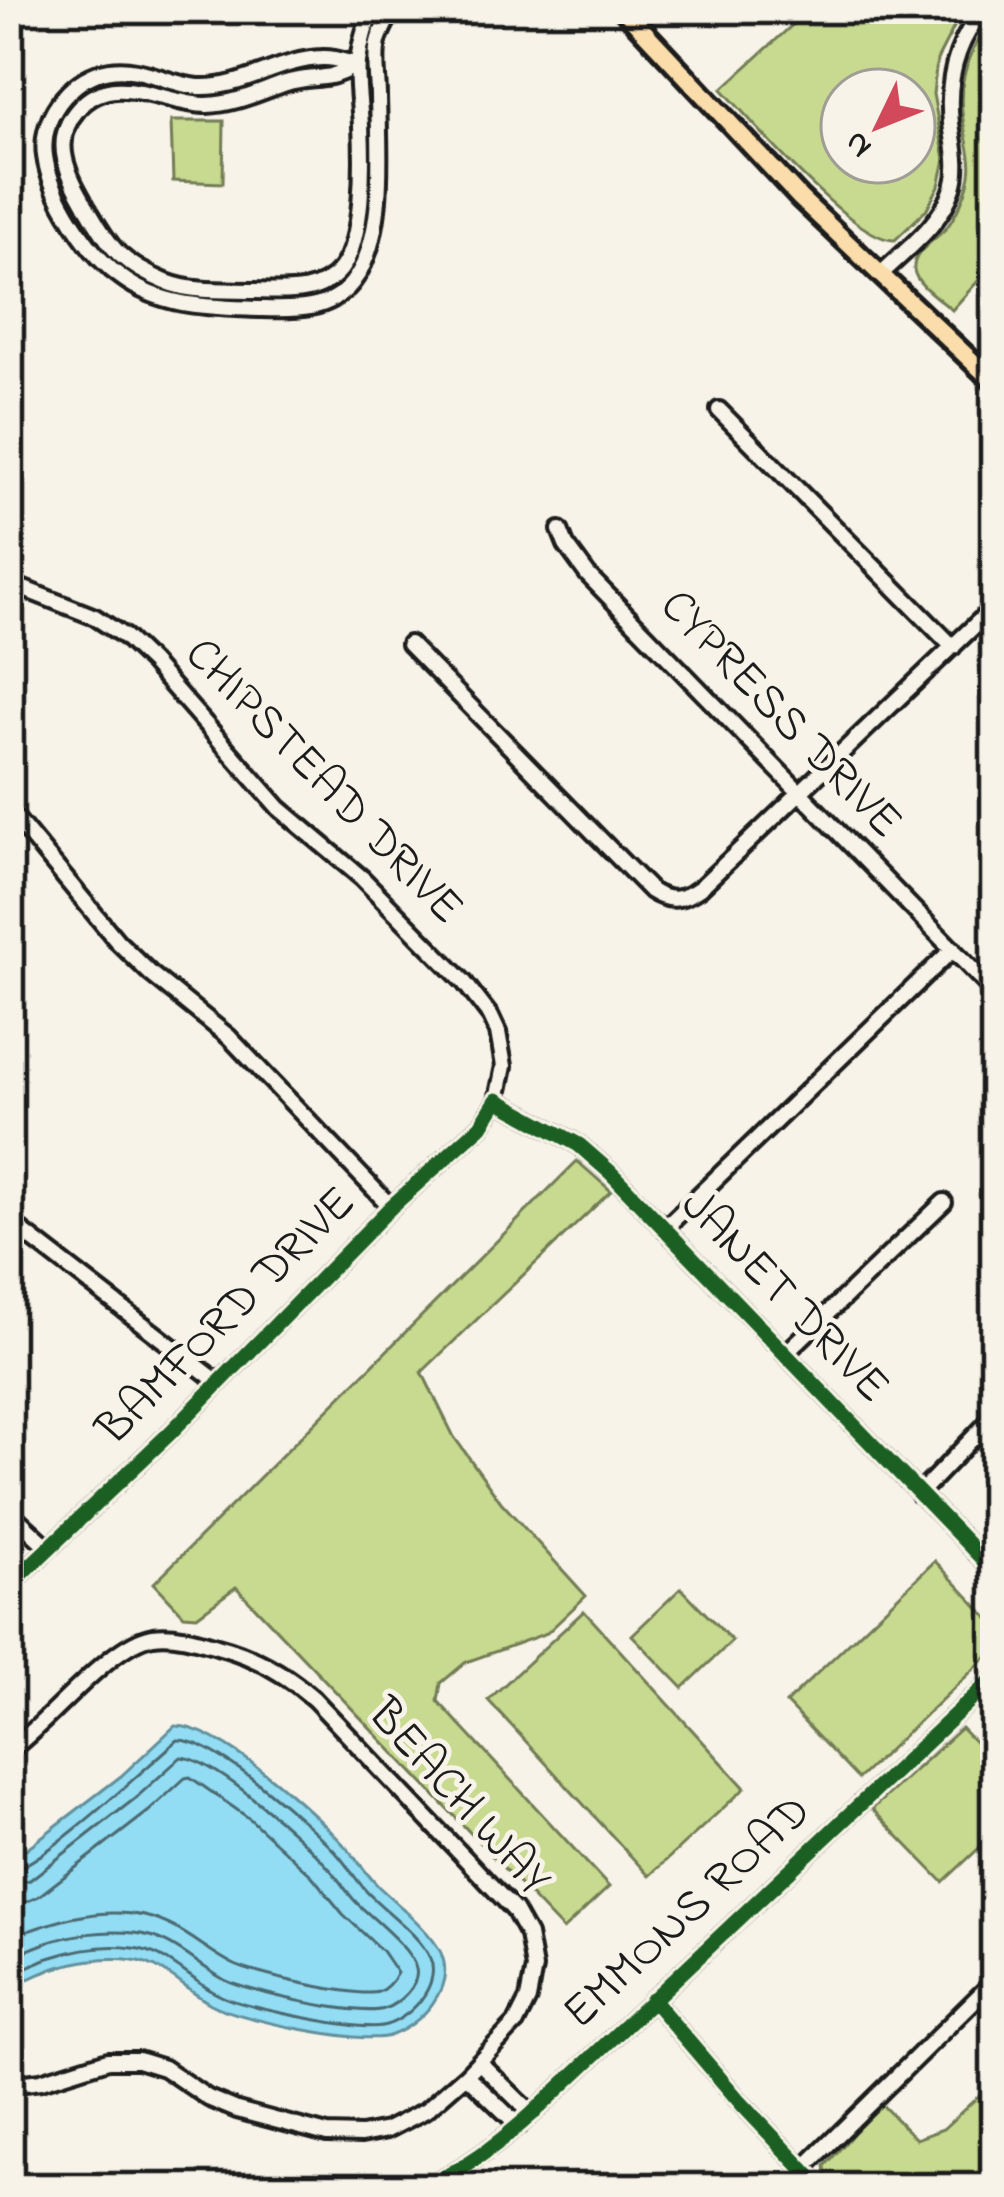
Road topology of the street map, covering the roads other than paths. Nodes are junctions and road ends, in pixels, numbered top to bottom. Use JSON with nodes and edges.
{"nodes":[{"id":1,"x":372,"y":9,"type":"edge"},
{"id":2,"x":393,"y":9,"type":"edge"},
{"id":3,"x":623,"y":9,"type":"edge"},
{"id":4,"x":984,"y":9,"type":"edge"},
{"id":5,"x":357,"y":65,"type":"junction"},
{"id":6,"x":881,"y":274,"type":"junction"},
{"id":7,"x":994,"y":380,"type":"edge"},
{"id":8,"x":719,"y":410,"type":"dead end"},
{"id":9,"x":560,"y":530,"type":"dead end"},
{"id":10,"x":9,"y":583,"type":"edge"},
{"id":11,"x":995,"y":606,"type":"edge"},
{"id":12,"x":409,"y":644,"type":"dead end"},
{"id":13,"x":952,"y":647,"type":"junction"},
{"id":14,"x":801,"y":791,"type":"junction"},
{"id":15,"x":9,"y":810,"type":"edge"},
{"id":16,"x":952,"y":950,"type":"junction"},
{"id":17,"x":995,"y":993,"type":"edge"},
{"id":18,"x":497,"y":1100,"type":"junction"},
{"id":19,"x":944,"y":1202,"type":"dead end"},
{"id":20,"x":391,"y":1207,"type":"junction"},
{"id":21,"x":9,"y":1221,"type":"edge"},
{"id":22,"x":665,"y":1228,"type":"junction"},
{"id":23,"x":785,"y":1354,"type":"junction"},
{"id":24,"x":219,"y":1383,"type":"junction"},
{"id":25,"x":995,"y":1415,"type":"edge"},
{"id":26,"x":919,"y":1494,"type":"junction"},
{"id":27,"x":9,"y":1511,"type":"edge"},
{"id":28,"x":49,"y":1548,"type":"junction"},
{"id":29,"x":995,"y":1573,"type":"edge"},
{"id":30,"x":9,"y":1586,"type":"edge"},
{"id":31,"x":995,"y":1677,"type":"edge"},
{"id":32,"x":9,"y":1751,"type":"edge"},
{"id":33,"x":995,"y":1980,"type":"edge"},
{"id":34,"x":652,"y":1999,"type":"junction"},
{"id":35,"x":479,"y":2062,"type":"junction"},
{"id":36,"x":466,"y":2075,"type":"junction"},
{"id":37,"x":9,"y":2085,"type":"edge"},
{"id":38,"x":532,"y":2114,"type":"junction"},
{"id":39,"x":519,"y":2126,"type":"junction"},
{"id":40,"x":802,"y":2168,"type":"junction"},
{"id":41,"x":422,"y":2188,"type":"edge"},
{"id":42,"x":821,"y":2188,"type":"edge"}],
"edges":[{"from":1,"to":5,"type":"street"},
{"from":2,"to":5,"type":"street"},
{"from":3,"to":6,"type":"main road"},
{"from":4,"to":6,"type":"street"},
{"from":5,"to":5,"type":"street"},
{"from":6,"to":7,"type":"main road"},
{"from":8,"to":13,"type":"street"},
{"from":9,"to":14,"type":"street","name":"CYPRESS DRIVE"},
{"from":10,"to":18,"type":"street","name":"CHIPSTEAD DRIVE"},
{"from":11,"to":13,"type":"street"},
{"from":12,"to":14,"type":"street"},
{"from":13,"to":14,"type":"street"},
{"from":14,"to":16,"type":"street","name":"CYPRESS DRIVE"},
{"from":15,"to":20,"type":"street"},
{"from":16,"to":17,"type":"street","name":"CYPRESS DRIVE"},
{"from":16,"to":22,"type":"street"},
{"from":18,"to":20,"type":"street","name":"BAMFORD DRIVE"},
{"from":18,"to":22,"type":"street","name":"JANET DRIVE"},
{"from":19,"to":23,"type":"street"},
{"from":20,"to":24,"type":"street","name":"BAMFORD DRIVE"},
{"from":21,"to":24,"type":"street"},
{"from":22,"to":23,"type":"street","name":"JANET DRIVE"},
{"from":23,"to":26,"type":"street","name":"JANET DRIVE"},
{"from":24,"to":28,"type":"street","name":"BAMFORD DRIVE"},
{"from":25,"to":26,"type":"street"},
{"from":26,"to":29,"type":"street","name":"JANET DRIVE"},
{"from":27,"to":28,"type":"street"},
{"from":28,"to":30,"type":"street","name":"BAMFORD DRIVE"},
{"from":31,"to":34,"type":"street","name":"EMMONS ROAD"},
{"from":32,"to":35,"type":"street","name":"BEACH WAY"},
{"from":33,"to":40,"type":"street"},
{"from":34,"to":38,"type":"street","name":"EMMONS ROAD"},
{"from":34,"to":40,"type":"street"},
{"from":35,"to":36,"type":"street","name":"BEACH WAY"},
{"from":35,"to":38,"type":"street"},
{"from":36,"to":37,"type":"street","name":"BEACH WAY"},
{"from":36,"to":39,"type":"street"},
{"from":38,"to":39,"type":"street","name":"EMMONS ROAD"},
{"from":39,"to":41,"type":"street","name":"EMMONS ROAD"},
{"from":40,"to":42,"type":"street"}]}
